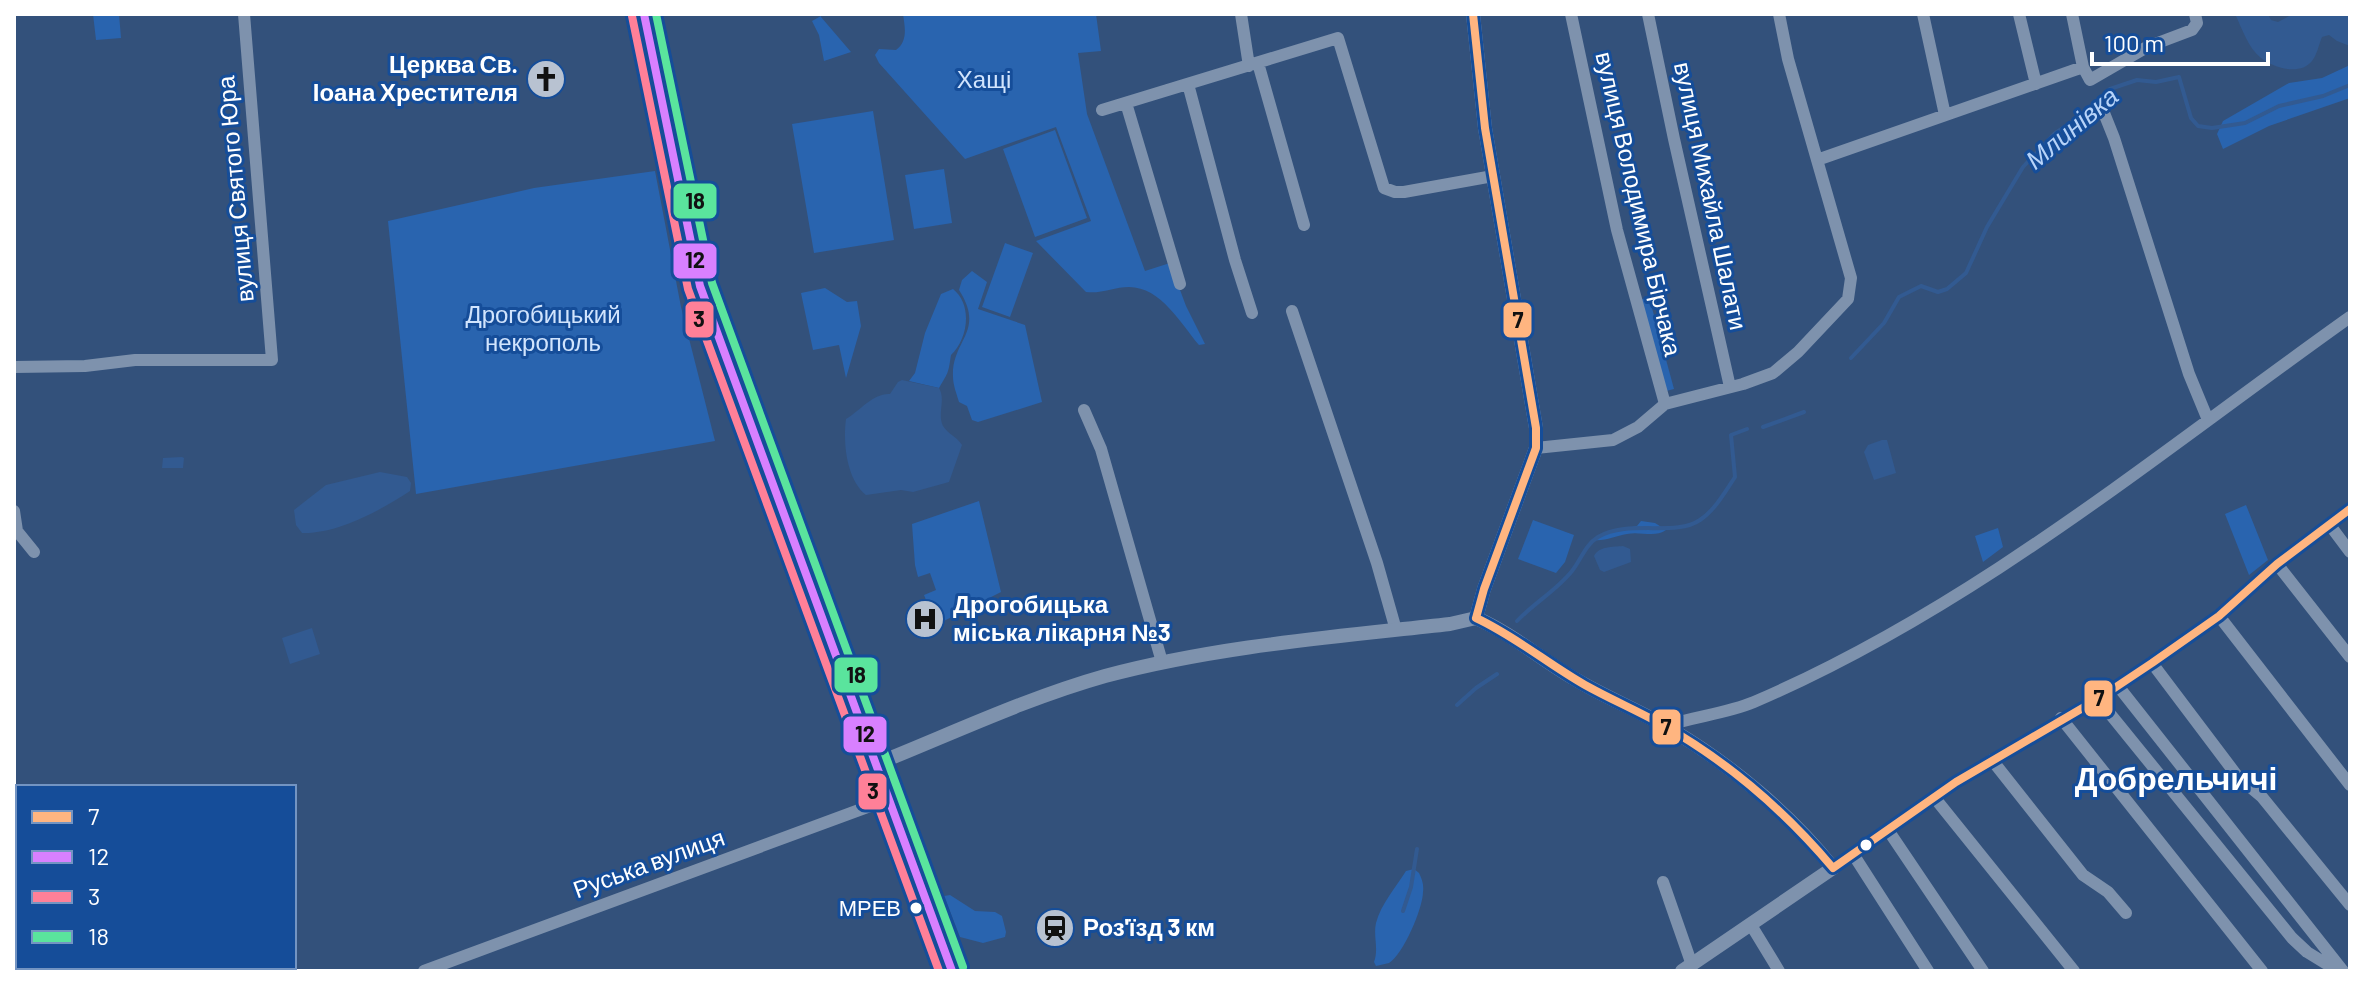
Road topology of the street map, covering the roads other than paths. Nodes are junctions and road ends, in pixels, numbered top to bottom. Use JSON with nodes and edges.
{"nodes":[{"id":1,"x":244,"y":14,"type":"edge"},
{"id":2,"x":1241,"y":14,"type":"edge"},
{"id":3,"x":1473,"y":14,"type":"edge"},
{"id":4,"x":1571,"y":14,"type":"edge"},
{"id":5,"x":1648,"y":14,"type":"edge"},
{"id":6,"x":1779,"y":14,"type":"edge"},
{"id":7,"x":1923,"y":14,"type":"edge"},
{"id":8,"x":2019,"y":14,"type":"edge"},
{"id":9,"x":2072,"y":14,"type":"edge"},
{"id":10,"x":2195,"y":14,"type":"edge"},
{"id":11,"x":645,"y":16,"type":"edge"},
{"id":12,"x":1254,"y":64,"type":"junction"},
{"id":13,"x":2083,"y":67,"type":"junction"},
{"id":14,"x":1188,"y":84,"type":"junction"},
{"id":15,"x":2036,"y":84,"type":"junction"},
{"id":16,"x":1126,"y":103,"type":"junction"},
{"id":17,"x":2102,"y":108,"type":"dead end"},
{"id":18,"x":1102,"y":110,"type":"dead end"},
{"id":19,"x":1945,"y":115,"type":"junction"},
{"id":20,"x":1817,"y":160,"type":"junction"},
{"id":21,"x":1493,"y":176,"type":"junction"},
{"id":22,"x":1304,"y":225,"type":"dead end"},
{"id":23,"x":1180,"y":284,"type":"dead end"},
{"id":24,"x":1292,"y":311,"type":"dead end"},
{"id":25,"x":1252,"y":313,"type":"dead end"},
{"id":26,"x":2350,"y":317,"type":"edge"},
{"id":27,"x":14,"y":367,"type":"edge"},
{"id":28,"x":1730,"y":387,"type":"junction"},
{"id":29,"x":1665,"y":404,"type":"junction"},
{"id":30,"x":1084,"y":410,"type":"dead end"},
{"id":31,"x":2208,"y":420,"type":"junction"},
{"id":32,"x":1536,"y":448,"type":"junction"},
{"id":33,"x":2350,"y":509,"type":"edge"},
{"id":34,"x":14,"y":511,"type":"edge"},
{"id":35,"x":2329,"y":524,"type":"junction"},
{"id":36,"x":34,"y":552,"type":"dead end"},
{"id":37,"x":2350,"y":552,"type":"edge"},
{"id":38,"x":2277,"y":564,"type":"junction"},
{"id":39,"x":2219,"y":616,"type":"junction"},
{"id":40,"x":1476,"y":618,"type":"junction"},
{"id":41,"x":1396,"y":630,"type":"junction"},
{"id":42,"x":2350,"y":657,"type":"edge"},
{"id":43,"x":1162,"y":662,"type":"junction"},
{"id":44,"x":2152,"y":663,"type":"junction"},
{"id":45,"x":2118,"y":686,"type":"junction"},
{"id":46,"x":2098,"y":699,"type":"junction"},
{"id":47,"x":2061,"y":718,"type":"junction"},
{"id":48,"x":1666,"y":726,"type":"junction"},
{"id":49,"x":1992,"y":760,"type":"junction"},
{"id":50,"x":876,"y":764,"type":"junction"},
{"id":51,"x":2350,"y":785,"type":"edge"},
{"id":52,"x":1934,"y":797,"type":"junction"},
{"id":53,"x":889,"y":799,"type":"junction"},
{"id":54,"x":1888,"y":830,"type":"junction"},
{"id":55,"x":1853,"y":854,"type":"junction"},
{"id":56,"x":1833,"y":868,"type":"junction"},
{"id":57,"x":1663,"y":882,"type":"dead end"},
{"id":58,"x":2350,"y":905,"type":"edge"},
{"id":59,"x":2126,"y":913,"type":"dead end"},
{"id":60,"x":1751,"y":925,"type":"junction"},
{"id":61,"x":1687,"y":968,"type":"edge"},
{"id":62,"x":424,"y":971,"type":"edge"},
{"id":63,"x":952,"y":971,"type":"edge"},
{"id":64,"x":1779,"y":971,"type":"edge"},
{"id":65,"x":1928,"y":971,"type":"edge"},
{"id":66,"x":1983,"y":971,"type":"edge"},
{"id":67,"x":2074,"y":971,"type":"edge"},
{"id":68,"x":2262,"y":971,"type":"edge"},
{"id":69,"x":2340,"y":971,"type":"edge"}],
"edges":[{"from":1,"to":27,"type":"street","name":"вулиця Святого Юра"},
{"from":2,"to":12,"type":"street"},
{"from":3,"to":21,"type":"street"},
{"from":4,"to":29,"type":"street","name":"вулиця Володимира Бірчака"},
{"from":5,"to":28,"type":"street","name":"вулиця Михайла Шалати"},
{"from":6,"to":20,"type":"street"},
{"from":7,"to":19,"type":"street"},
{"from":8,"to":15,"type":"street"},
{"from":9,"to":13,"type":"street"},
{"from":10,"to":13,"type":"street"},
{"from":11,"to":50,"type":"main road"},
{"from":12,"to":14,"type":"street"},
{"from":12,"to":21,"type":"street"},
{"from":12,"to":22,"type":"street"},
{"from":13,"to":15,"type":"street"},
{"from":14,"to":16,"type":"street"},
{"from":14,"to":25,"type":"street"},
{"from":15,"to":19,"type":"street"},
{"from":16,"to":18,"type":"street"},
{"from":16,"to":23,"type":"street"},
{"from":17,"to":31,"type":"street"},
{"from":19,"to":20,"type":"street"},
{"from":20,"to":28,"type":"street"},
{"from":21,"to":32,"type":"street"},
{"from":24,"to":41,"type":"street"},
{"from":26,"to":31,"type":"street"},
{"from":28,"to":29,"type":"street"},
{"from":29,"to":32,"type":"street"},
{"from":30,"to":43,"type":"street"},
{"from":31,"to":48,"type":"street"},
{"from":32,"to":40,"type":"street"},
{"from":33,"to":35,"type":"street"},
{"from":34,"to":36,"type":"street"},
{"from":35,"to":37,"type":"street"},
{"from":35,"to":38,"type":"street"},
{"from":38,"to":39,"type":"street"},
{"from":38,"to":42,"type":"street"},
{"from":39,"to":44,"type":"street"},
{"from":39,"to":51,"type":"street"},
{"from":40,"to":41,"type":"street"},
{"from":40,"to":48,"type":"street"},
{"from":41,"to":43,"type":"street"},
{"from":43,"to":50,"type":"street"},
{"from":44,"to":45,"type":"street"},
{"from":44,"to":58,"type":"street"},
{"from":45,"to":46,"type":"street"},
{"from":45,"to":69,"type":"street"},
{"from":46,"to":47,"type":"street"},
{"from":46,"to":69,"type":"street"},
{"from":47,"to":49,"type":"street"},
{"from":47,"to":68,"type":"street"},
{"from":48,"to":56,"type":"street"},
{"from":49,"to":52,"type":"street"},
{"from":49,"to":59,"type":"street"},
{"from":50,"to":53,"type":"main road"},
{"from":52,"to":54,"type":"street"},
{"from":52,"to":67,"type":"street"},
{"from":53,"to":62,"type":"street","name":"Руська вулиця"},
{"from":53,"to":63,"type":"main road"},
{"from":54,"to":55,"type":"street"},
{"from":54,"to":66,"type":"street"},
{"from":55,"to":56,"type":"street"},
{"from":55,"to":65,"type":"street"},
{"from":56,"to":60,"type":"street"},
{"from":57,"to":61,"type":"street"},
{"from":60,"to":61,"type":"street"},
{"from":60,"to":64,"type":"street"}]}
